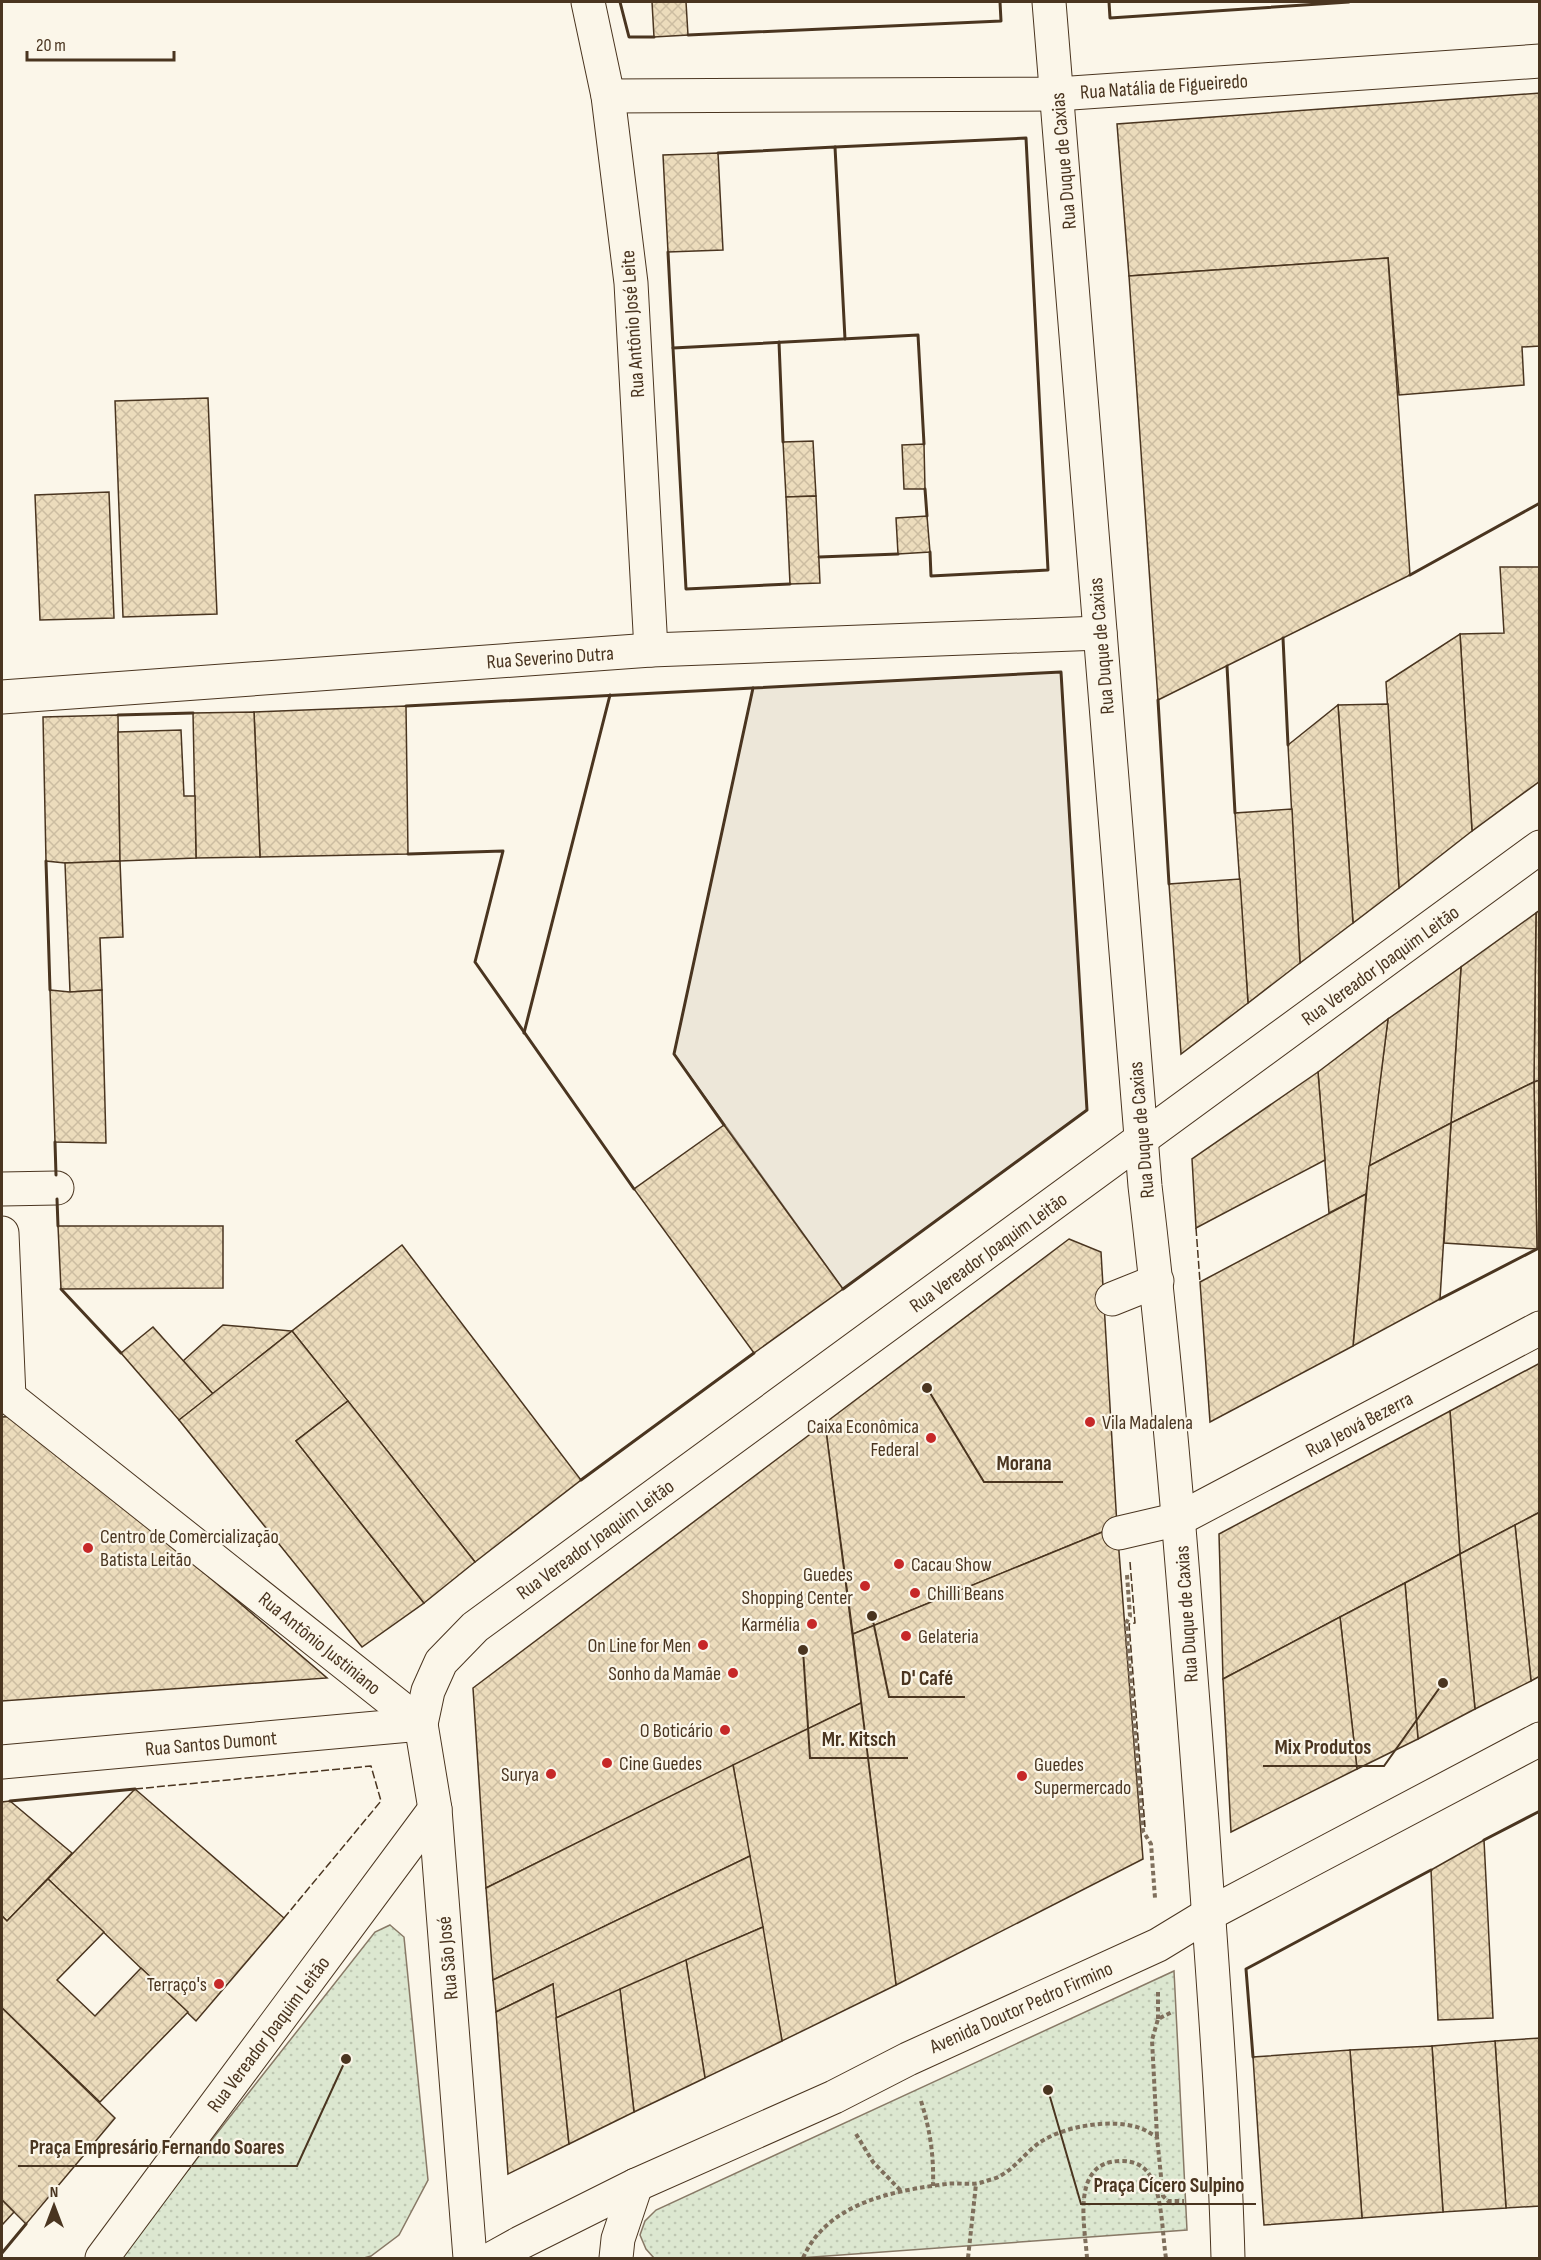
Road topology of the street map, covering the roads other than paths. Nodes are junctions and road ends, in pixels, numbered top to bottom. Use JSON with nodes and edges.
{"nodes":[{"id":1,"x":588,"y":2,"type":"edge"},
{"id":2,"x":1049,"y":2,"type":"edge"},
{"id":3,"x":1539,"y":61,"type":"edge"},
{"id":4,"x":1057,"y":94,"type":"junction"},
{"id":5,"x":608,"y":96,"type":"junction"},
{"id":6,"x":1100,"y":633,"type":"junction"},
{"id":7,"x":651,"y":650,"type":"junction"},
{"id":8,"x":2,"y":697,"type":"edge"},
{"id":9,"x":1539,"y":847,"type":"edge"},
{"id":10,"x":1142,"y":1140,"type":"junction"},
{"id":11,"x":57,"y":1188,"type":"dead end"},
{"id":12,"x":2,"y":1189,"type":"edge"},
{"id":13,"x":2,"y":1233,"type":"edge"},
{"id":14,"x":1156,"y":1281,"type":"junction"},
{"id":15,"x":1112,"y":1299,"type":"dead end"},
{"id":16,"x":1539,"y":1328,"type":"edge"},
{"id":17,"x":5,"y":1397,"type":"edge"},
{"id":18,"x":1179,"y":1520,"type":"junction"},
{"id":19,"x":1122,"y":1533,"type":"road end"},
{"id":20,"x":441,"y":1662,"type":"joint"},
{"id":21,"x":421,"y":1724,"type":"junction"},
{"id":22,"x":1539,"y":1739,"type":"edge"},
{"id":23,"x":2,"y":1762,"type":"edge"},
{"id":24,"x":435,"y":1809,"type":"junction"},
{"id":25,"x":1209,"y":1914,"type":"junction"},
{"id":26,"x":636,"y":2185,"type":"junction"},
{"id":27,"x":102,"y":2259,"type":"edge"},
{"id":28,"x":471,"y":2259,"type":"edge"},
{"id":29,"x":493,"y":2259,"type":"edge"},
{"id":30,"x":616,"y":2259,"type":"edge"},
{"id":31,"x":1228,"y":2259,"type":"edge"}],
"edges":[{"from":1,"to":5,"type":"street","name":"Rua Antônio José Leite"},
{"from":2,"to":4,"type":"street","name":"Rua Duque de Caxias"},
{"from":3,"to":4,"type":"street","name":"Rua Natália de Figueiredo"},
{"from":4,"to":5,"type":"street","name":"Rua Natália de Figueiredo"},
{"from":4,"to":6,"type":"street","name":"Rua Duque de Caxias"},
{"from":5,"to":7,"type":"street","name":"Rua Antônio José Leite"},
{"from":6,"to":7,"type":"street","name":"Rua Severino Dutra"},
{"from":6,"to":10,"type":"street","name":"Rua Duque de Caxias"},
{"from":7,"to":8,"type":"street","name":"Rua Severino Dutra"},
{"from":9,"to":10,"type":"street","name":"Rua Vereador Joaquim Leitão"},
{"from":10,"to":14,"type":"street","name":"Rua Duque de Caxias"},
{"from":10,"to":20,"type":"street","name":"Rua Vereador Joaquim Leitão"},
{"from":11,"to":12,"type":"street"},
{"from":13,"to":17,"type":"street","name":"Rua Antônio Justiniano"},
{"from":14,"to":15,"type":"street"},
{"from":14,"to":18,"type":"street","name":"Rua Duque de Caxias"},
{"from":16,"to":18,"type":"street","name":"Rua Jeová Bezerra"},
{"from":17,"to":21,"type":"street","name":"Rua Antônio Justiniano"},
{"from":18,"to":19,"type":"street","name":"Rua Jeová Bezerra"},
{"from":18,"to":25,"type":"street","name":"Rua Duque de Caxias"},
{"from":20,"to":21,"type":"street","name":"Rua São José"},
{"from":21,"to":23,"type":"street","name":"Rua Santos Dumont"},
{"from":21,"to":24,"type":"street","name":"Rua São José"},
{"from":22,"to":25,"type":"street","name":"Avenida Doutor Pedro Firmino"},
{"from":24,"to":27,"type":"street","name":"Rua Vereador Joaquim Leitão"},
{"from":24,"to":28,"type":"street","name":"Rua São José"},
{"from":25,"to":26,"type":"street","name":"Avenida Doutor Pedro Firmino"},
{"from":25,"to":31,"type":"street","name":"Rua Duque de Caxias"},
{"from":26,"to":29,"type":"street","name":"Avenida Doutor Pedro Firmino"},
{"from":26,"to":30,"type":"street"}]}
